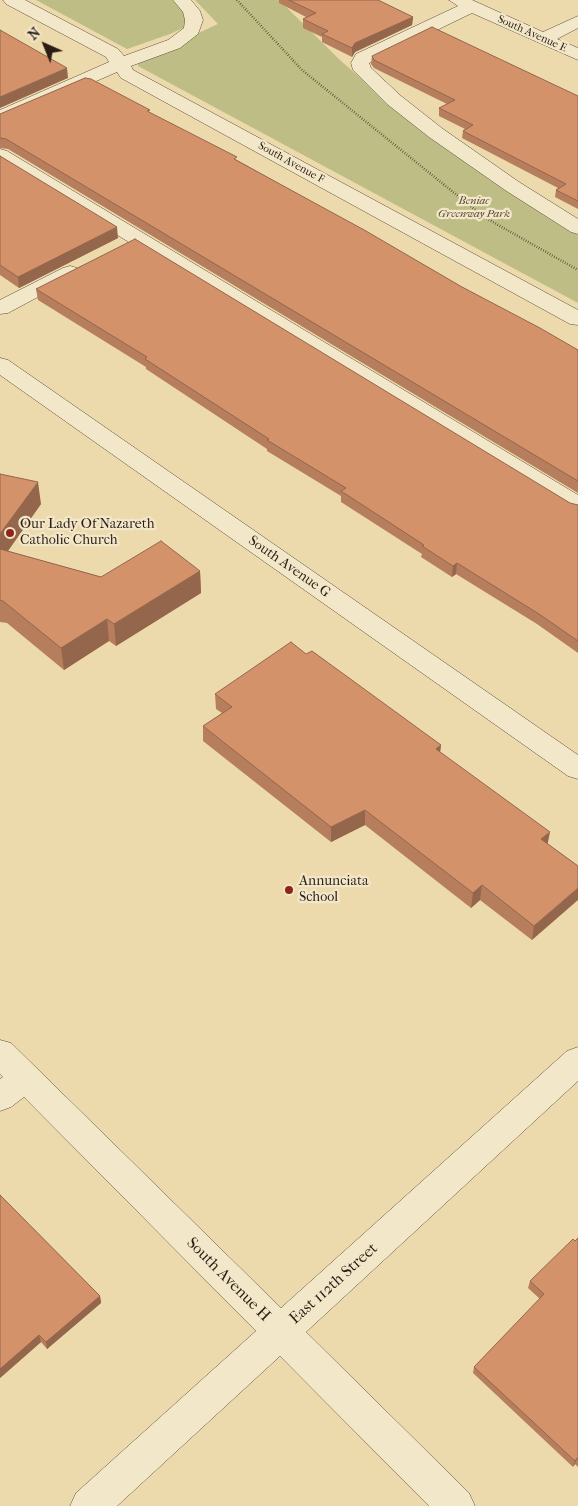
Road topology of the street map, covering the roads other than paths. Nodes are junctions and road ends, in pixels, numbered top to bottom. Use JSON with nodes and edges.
{"nodes":[{"id":1,"x":12,"y":0,"type":"edge"},
{"id":2,"x":182,"y":0,"type":"edge"},
{"id":3,"x":465,"y":3,"type":"edge"},
{"id":4,"x":578,"y":21,"type":"edge"},
{"id":5,"x":543,"y":38,"type":"junction"},
{"id":6,"x":578,"y":55,"type":"edge"},
{"id":7,"x":120,"y":64,"type":"junction"},
{"id":8,"x":0,"y":117,"type":"edge"},
{"id":9,"x":0,"y":155,"type":"edge"},
{"id":10,"x":578,"y":228,"type":"edge"},
{"id":11,"x":86,"y":264,"type":"edge"},
{"id":12,"x":0,"y":308,"type":"edge"},
{"id":13,"x":578,"y":319,"type":"edge"},
{"id":14,"x":0,"y":365,"type":"edge"},
{"id":15,"x":578,"y":506,"type":"edge"},
{"id":16,"x":578,"y":769,"type":"edge"},
{"id":17,"x":0,"y":1053,"type":"edge"},
{"id":18,"x":578,"y":1061,"type":"edge"},
{"id":19,"x":12,"y":1087,"type":"edge"},
{"id":20,"x":280,"y":1332,"type":"junction"},
{"id":21,"x":89,"y":1506,"type":"edge"},
{"id":22,"x":456,"y":1506,"type":"edge"}],
"edges":[{"from":1,"to":7,"type":"street","name":"South Avenue F"},
{"from":2,"to":7,"type":"street"},
{"from":3,"to":5,"type":"street","name":"South Avenue E"},
{"from":3,"to":10,"type":"street"},
{"from":4,"to":5,"type":"street"},
{"from":5,"to":6,"type":"street","name":"South Avenue E"},
{"from":7,"to":8,"type":"street"},
{"from":7,"to":13,"type":"street","name":"South Avenue F"},
{"from":9,"to":15,"type":"street"},
{"from":11,"to":12,"type":"street"},
{"from":14,"to":16,"type":"street","name":"South Avenue G"},
{"from":17,"to":19,"type":"street","name":"South Avenue H"},
{"from":18,"to":20,"type":"street","name":"East 112th Street"},
{"from":19,"to":20,"type":"street","name":"South Avenue H"},
{"from":20,"to":21,"type":"street","name":"East 112th Street"},
{"from":20,"to":22,"type":"street","name":"South Avenue H"}]}
